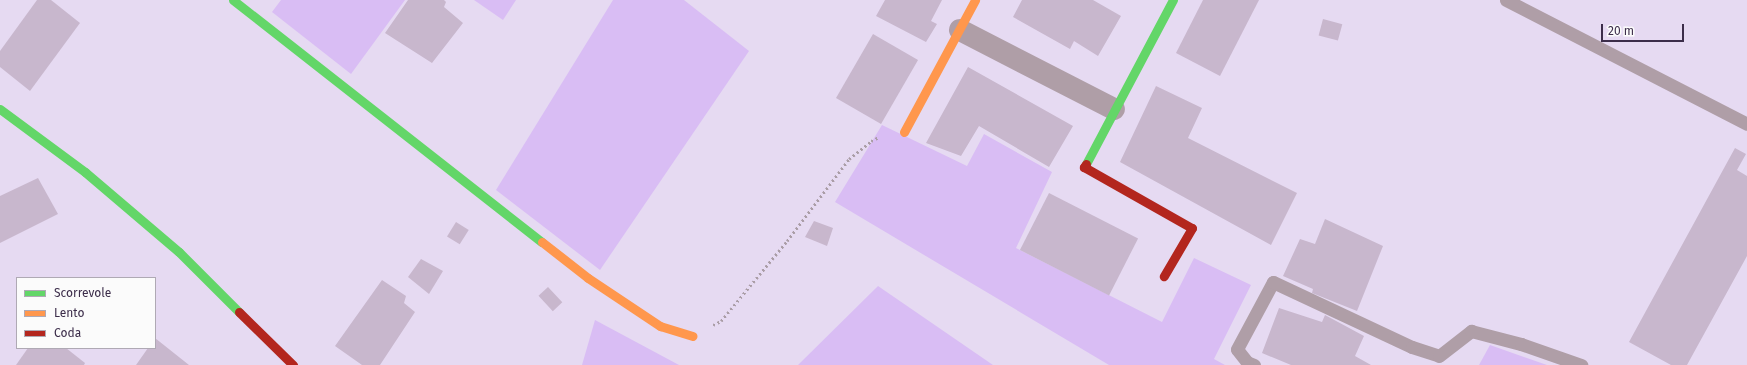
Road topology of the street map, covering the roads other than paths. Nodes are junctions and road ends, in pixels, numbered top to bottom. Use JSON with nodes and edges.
{"nodes":[{"id":1,"x":233,"y":0,"type":"edge"},
{"id":2,"x":975,"y":0,"type":"edge"},
{"id":3,"x":1173,"y":0,"type":"edge"},
{"id":4,"x":1506,"y":0,"type":"edge"},
{"id":5,"x":960,"y":30,"type":"junction"},
{"id":6,"x":0,"y":109,"type":"edge"},
{"id":7,"x":1114,"y":110,"type":"junction"},
{"id":8,"x":1747,"y":124,"type":"edge"},
{"id":9,"x":904,"y":132,"type":"road end"},
{"id":10,"x":1164,"y":276,"type":"dead end"},
{"id":11,"x":692,"y":336,"type":"road end"},
{"id":12,"x":294,"y":365,"type":"edge"},
{"id":13,"x":1254,"y":365,"type":"edge"},
{"id":14,"x":1581,"y":365,"type":"edge"}],
"edges":[{"from":1,"to":11,"type":"street"},
{"from":2,"to":5,"type":"street"},
{"from":3,"to":7,"type":"street"},
{"from":4,"to":8,"type":"lane"},
{"from":5,"to":7,"type":"street"},
{"from":5,"to":9,"type":"street"},
{"from":6,"to":12,"type":"street"},
{"from":7,"to":10,"type":"street"},
{"from":13,"to":14,"type":"lane"}]}
